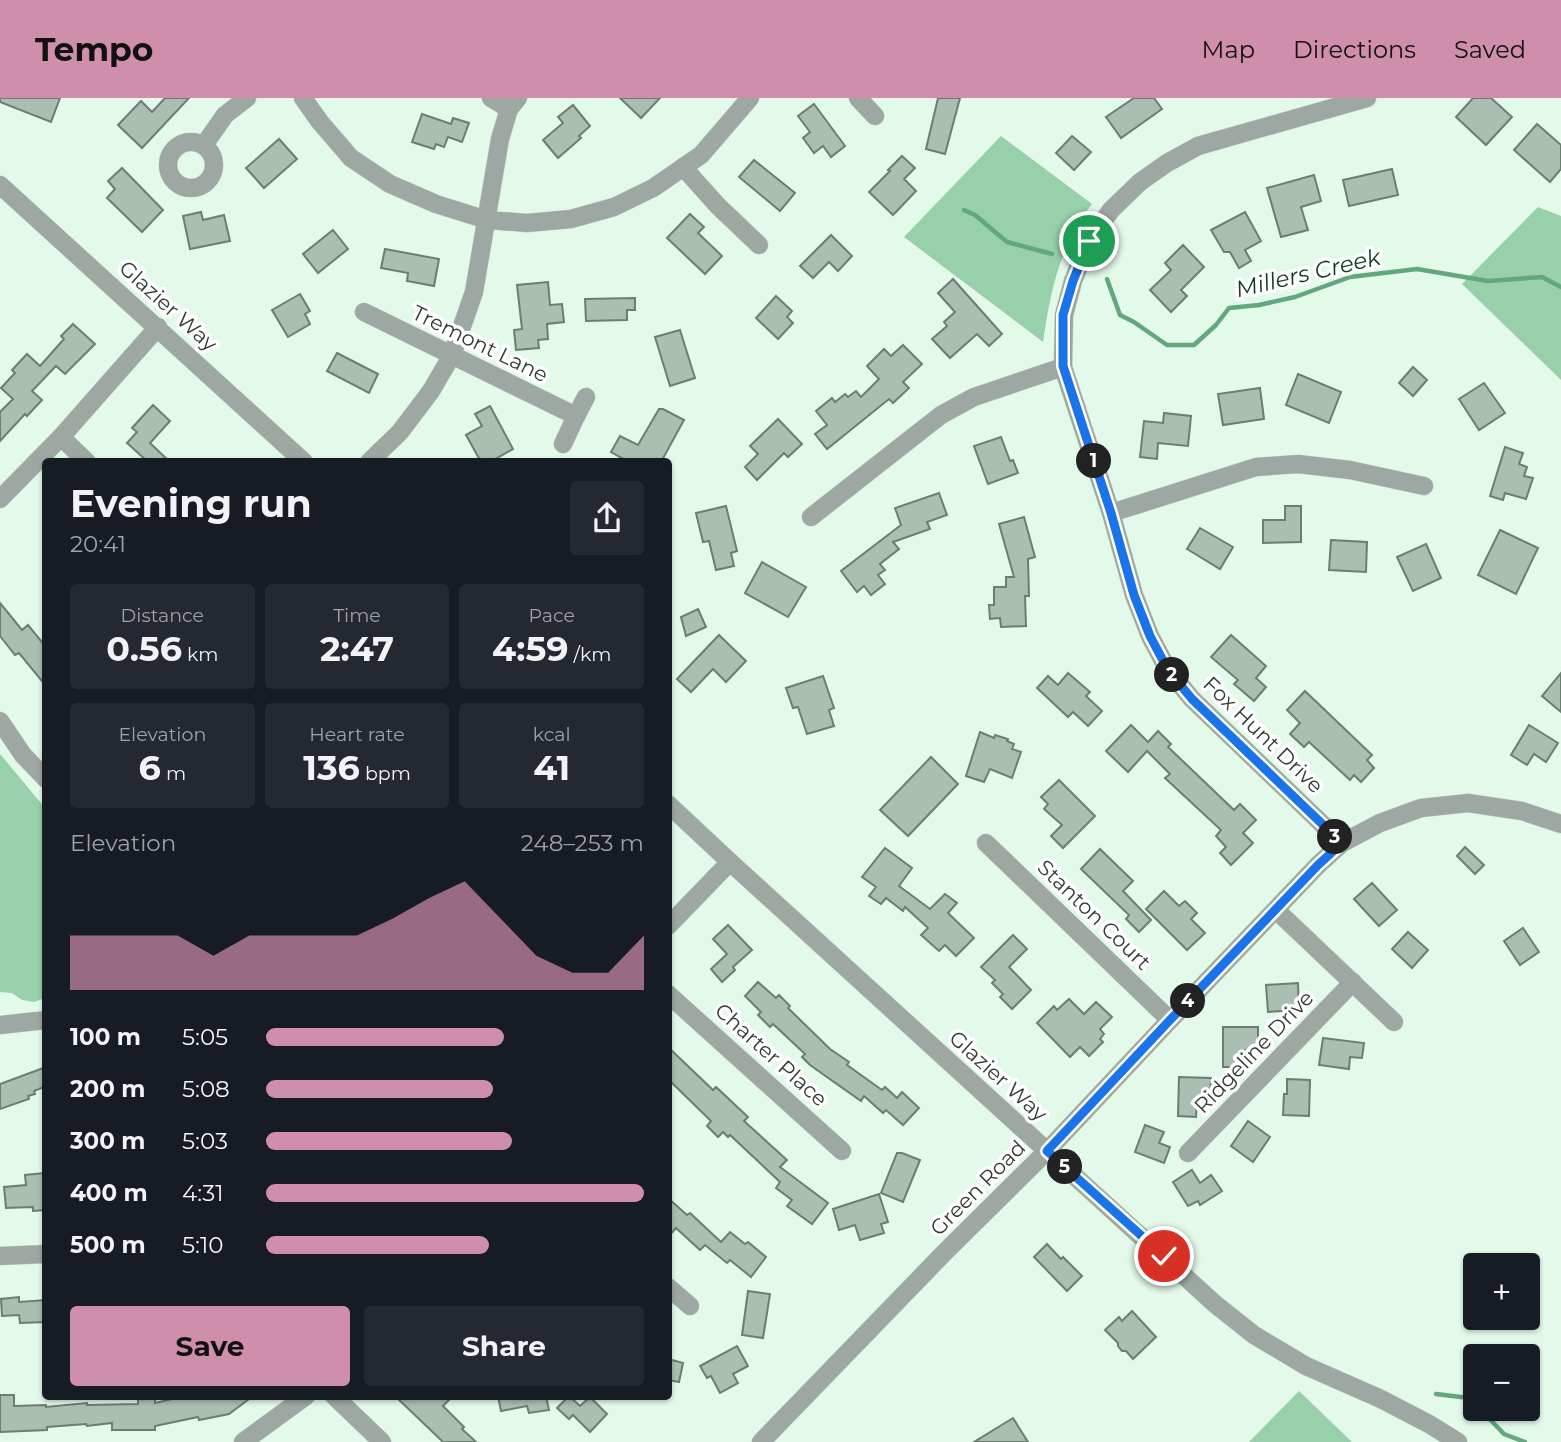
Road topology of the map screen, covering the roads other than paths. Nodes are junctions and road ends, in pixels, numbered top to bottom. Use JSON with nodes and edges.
{"nodes":[{"id":1,"x":247,"y":98,"type":"edge"},
{"id":2,"x":303,"y":98,"type":"edge"},
{"id":3,"x":491,"y":98,"type":"edge"},
{"id":4,"x":750,"y":98,"type":"edge"},
{"id":5,"x":858,"y":98,"type":"edge"},
{"id":6,"x":1367,"y":98,"type":"edge"},
{"id":7,"x":513,"y":103,"type":"edge"},
{"id":8,"x":875,"y":116,"type":"dead end"},
{"id":9,"x":204,"y":145,"type":"dead end"},
{"id":10,"x":683,"y":167,"type":"junction"},
{"id":11,"x":0,"y":184,"type":"edge"},
{"id":12,"x":487,"y":220,"type":"junction"},
{"id":13,"x":759,"y":245,"type":"dead end"},
{"id":14,"x":364,"y":312,"type":"dead end"},
{"id":15,"x":158,"y":327,"type":"junction"},
{"id":16,"x":452,"y":355,"type":"junction"},
{"id":17,"x":1063,"y":366,"type":"junction"},
{"id":18,"x":586,"y":397,"type":"dead end"},
{"id":19,"x":576,"y":416,"type":"junction"},
{"id":20,"x":61,"y":437,"type":"junction"},
{"id":21,"x":563,"y":444,"type":"dead end"},
{"id":22,"x":83,"y":458,"type":"edge"},
{"id":23,"x":300,"y":458,"type":"edge"},
{"id":24,"x":373,"y":458,"type":"edge"},
{"id":25,"x":1424,"y":486,"type":"dead end"},
{"id":26,"x":0,"y":499,"type":"edge"},
{"id":27,"x":1111,"y":513,"type":"junction"},
{"id":28,"x":811,"y":517,"type":"dead end"},
{"id":29,"x":0,"y":721,"type":"edge"},
{"id":30,"x":42,"y":775,"type":"edge"},
{"id":31,"x":672,"y":808,"type":"edge"},
{"id":32,"x":1561,"y":824,"type":"edge"},
{"id":33,"x":986,"y":843,"type":"dead end"},
{"id":34,"x":1342,"y":843,"type":"junction"},
{"id":35,"x":730,"y":862,"type":"junction"},
{"id":36,"x":1276,"y":910,"type":"junction"},
{"id":37,"x":672,"y":922,"type":"edge"},
{"id":38,"x":1353,"y":982,"type":"junction"},
{"id":39,"x":672,"y":998,"type":"edge"},
{"id":40,"x":42,"y":1020,"type":"edge"},
{"id":41,"x":1170,"y":1020,"type":"junction"},
{"id":42,"x":1394,"y":1022,"type":"dead end"},
{"id":43,"x":0,"y":1025,"type":"edge"},
{"id":44,"x":842,"y":1151,"type":"dead end"},
{"id":45,"x":1047,"y":1151,"type":"junction"},
{"id":46,"x":1188,"y":1153,"type":"dead end"},
{"id":47,"x":42,"y":1254,"type":"edge"},
{"id":48,"x":0,"y":1256,"type":"edge"},
{"id":49,"x":672,"y":1290,"type":"edge"},
{"id":50,"x":690,"y":1306,"type":"dead end"},
{"id":51,"x":301,"y":1400,"type":"edge"},
{"id":52,"x":338,"y":1400,"type":"edge"},
{"id":53,"x":243,"y":1442,"type":"edge"},
{"id":54,"x":382,"y":1442,"type":"edge"},
{"id":55,"x":761,"y":1442,"type":"edge"},
{"id":56,"x":1458,"y":1442,"type":"edge"}],
"edges":[{"from":1,"to":9,"type":"street"},
{"from":2,"to":12,"type":"street"},
{"from":3,"to":7,"type":"street"},
{"from":4,"to":10,"type":"street"},
{"from":5,"to":8,"type":"street"},
{"from":6,"to":17,"type":"street","name":"Fox Hunt Drive"},
{"from":7,"to":12,"type":"street"},
{"from":10,"to":12,"type":"street"},
{"from":10,"to":13,"type":"street"},
{"from":11,"to":15,"type":"street","name":"Glazier Way"},
{"from":12,"to":16,"type":"street"},
{"from":14,"to":16,"type":"street","name":"Tremont Lane"},
{"from":15,"to":20,"type":"street"},
{"from":15,"to":23,"type":"street","name":"Glazier Way"},
{"from":16,"to":19,"type":"street","name":"Tremont Lane"},
{"from":16,"to":24,"type":"street"},
{"from":17,"to":27,"type":"street","name":"Fox Hunt Drive"},
{"from":17,"to":28,"type":"street"},
{"from":18,"to":19,"type":"street"},
{"from":19,"to":21,"type":"street"},
{"from":20,"to":22,"type":"street"},
{"from":20,"to":26,"type":"street"},
{"from":25,"to":27,"type":"street"},
{"from":27,"to":34,"type":"street","name":"Fox Hunt Drive"},
{"from":29,"to":30,"type":"street"},
{"from":31,"to":35,"type":"street","name":"Glazier Way"},
{"from":32,"to":34,"type":"street","name":"Green Road"},
{"from":33,"to":41,"type":"street","name":"Stanton Court"},
{"from":34,"to":36,"type":"street","name":"Green Road"},
{"from":35,"to":37,"type":"street"},
{"from":35,"to":45,"type":"street","name":"Glazier Way"},
{"from":36,"to":38,"type":"street"},
{"from":36,"to":41,"type":"street","name":"Green Road"},
{"from":38,"to":42,"type":"street"},
{"from":38,"to":46,"type":"street","name":"Ridgeline Drive"},
{"from":39,"to":44,"type":"street","name":"Charter Place"},
{"from":40,"to":43,"type":"street"},
{"from":41,"to":45,"type":"street","name":"Green Road"},
{"from":45,"to":55,"type":"street","name":"Green Road"},
{"from":45,"to":56,"type":"street","name":"Glazier Way"},
{"from":47,"to":48,"type":"street"},
{"from":49,"to":50,"type":"street"},
{"from":51,"to":53,"type":"street"},
{"from":52,"to":54,"type":"street"}]}
